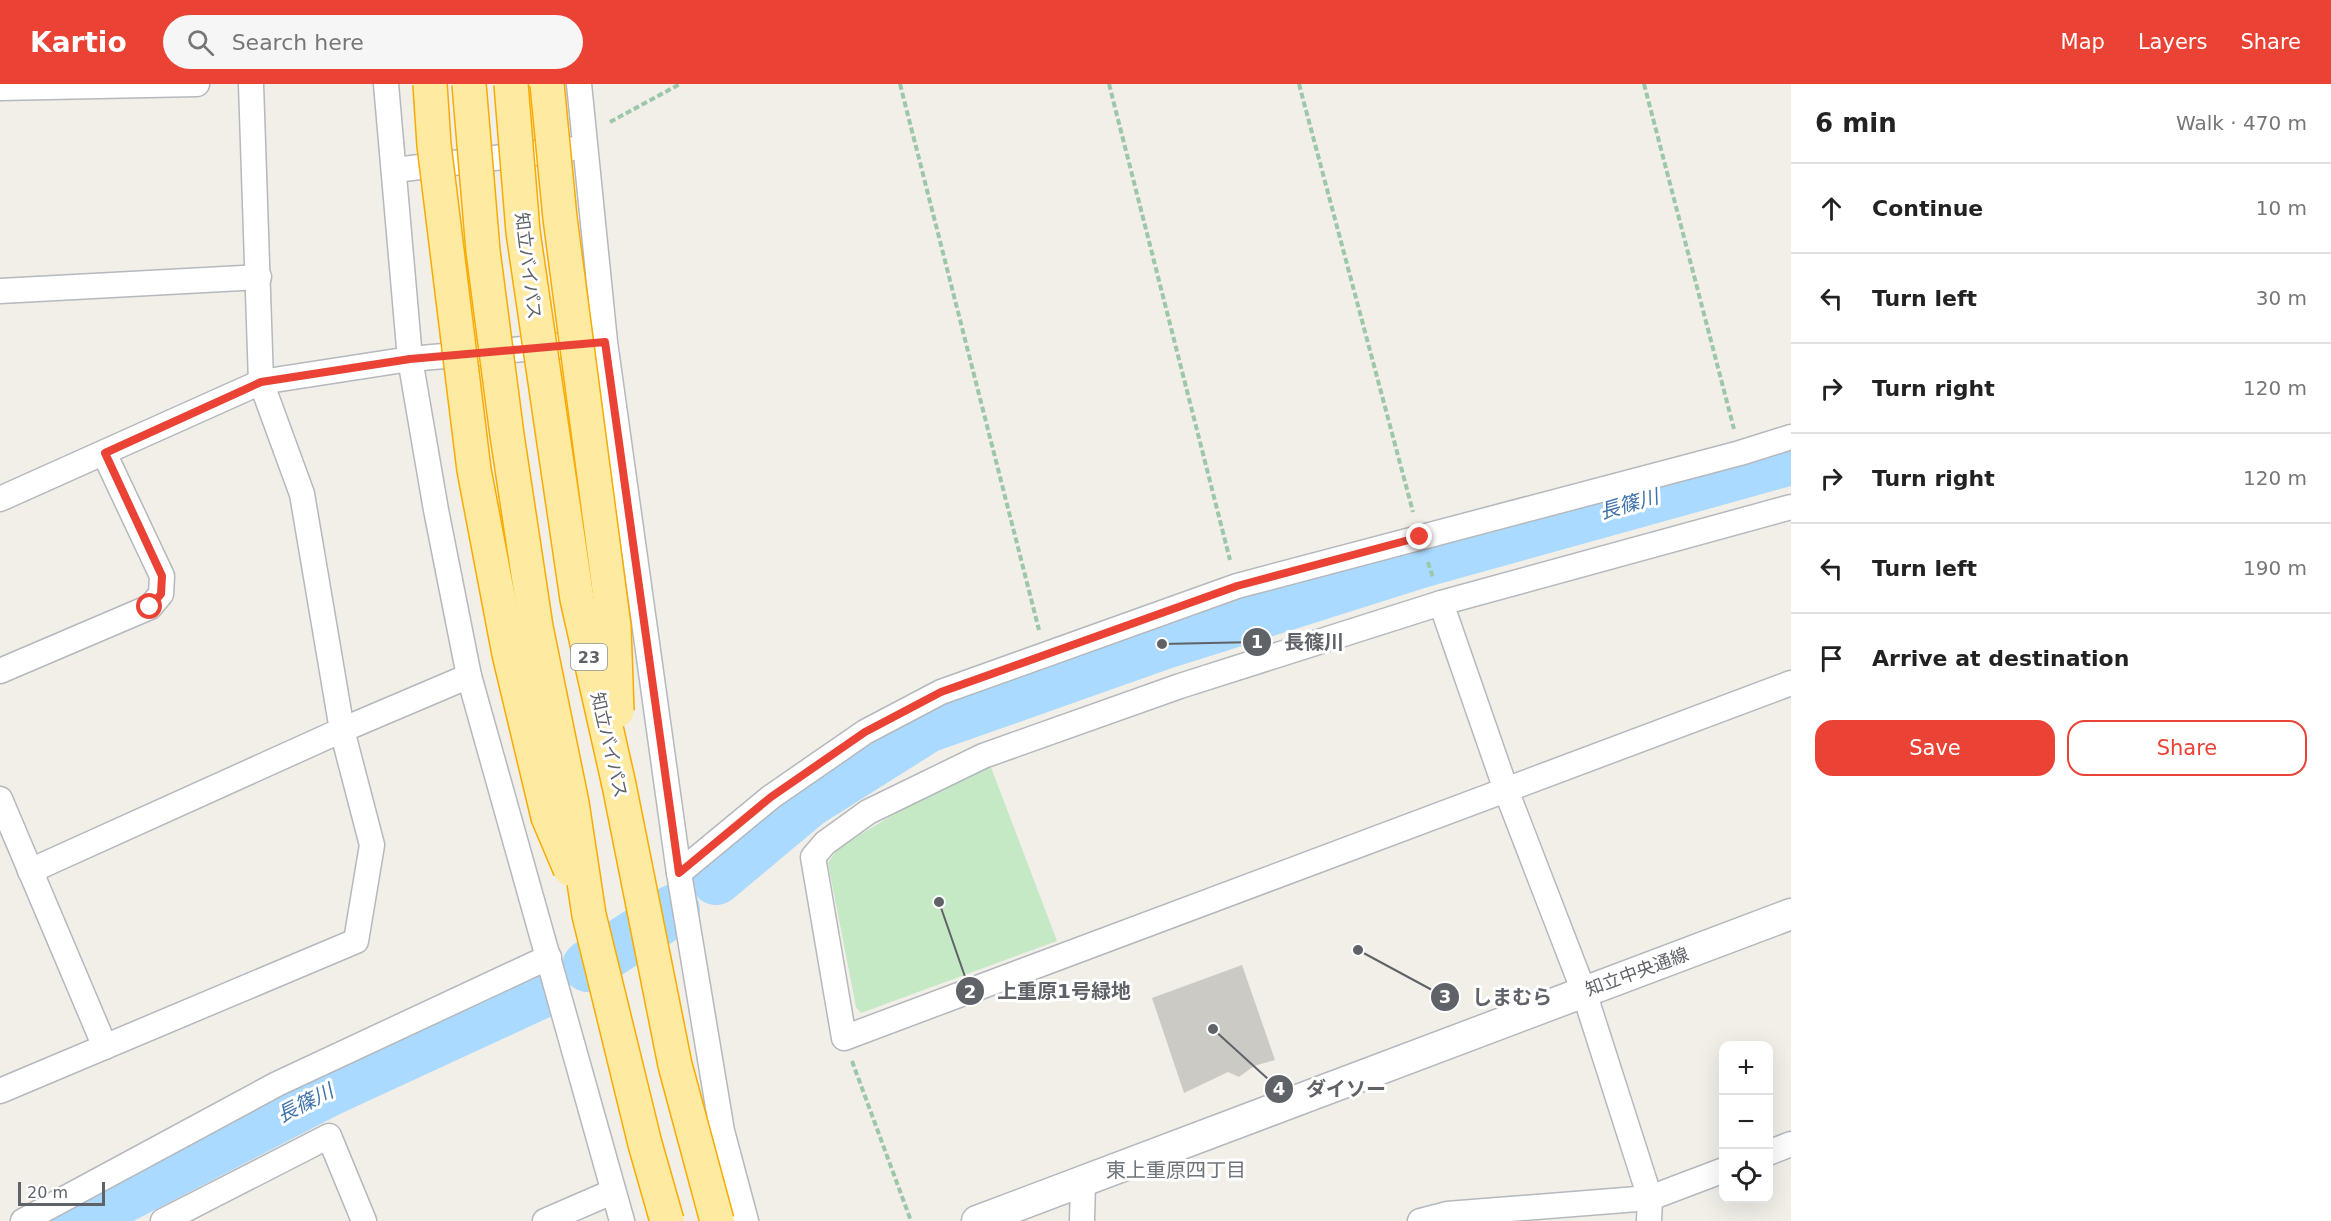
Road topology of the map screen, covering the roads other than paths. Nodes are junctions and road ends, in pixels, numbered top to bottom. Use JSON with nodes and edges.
{"nodes":[{"id":1,"x":197,"y":84,"type":"edge"},
{"id":2,"x":251,"y":84,"type":"edge"},
{"id":3,"x":386,"y":84,"type":"edge"},
{"id":4,"x":430,"y":84,"type":"edge"},
{"id":5,"x":469,"y":84,"type":"edge"},
{"id":6,"x":511,"y":84,"type":"edge"},
{"id":7,"x":547,"y":84,"type":"edge"},
{"id":8,"x":579,"y":84,"type":"edge"},
{"id":9,"x":0,"y":88,"type":"edge"},
{"id":10,"x":584,"y":148,"type":"junction"},
{"id":11,"x":395,"y":170,"type":"junction"},
{"id":12,"x":259,"y":277,"type":"junction"},
{"id":13,"x":0,"y":291,"type":"edge"},
{"id":14,"x":605,"y":342,"type":"junction"},
{"id":15,"x":410,"y":359,"type":"junction"},
{"id":16,"x":261,"y":382,"type":"junction"},
{"id":17,"x":1791,"y":437,"type":"edge"},
{"id":18,"x":105,"y":453,"type":"junction"},
{"id":19,"x":0,"y":500,"type":"edge"},
{"id":20,"x":1791,"y":507,"type":"edge"},
{"id":21,"x":1441,"y":603,"type":"junction"},
{"id":22,"x":0,"y":671,"type":"edge"},
{"id":23,"x":470,"y":676,"type":"junction"},
{"id":24,"x":1791,"y":683,"type":"edge"},
{"id":25,"x":342,"y":730,"type":"junction"},
{"id":26,"x":619,"y":785,"type":"junction"},
{"id":27,"x":1506,"y":790,"type":"junction"},
{"id":28,"x":0,"y":799,"type":"edge"},
{"id":29,"x":30,"y":871,"type":"junction"},
{"id":30,"x":679,"y":873,"type":"junction"},
{"id":31,"x":1791,"y":914,"type":"edge"},
{"id":32,"x":589,"y":915,"type":"junction"},
{"id":33,"x":549,"y":957,"type":"junction"},
{"id":34,"x":1584,"y":992,"type":"junction"},
{"id":35,"x":105,"y":1047,"type":"junction"},
{"id":36,"x":0,"y":1091,"type":"edge"},
{"id":37,"x":1791,"y":1144,"type":"edge"},
{"id":38,"x":1773,"y":1151,"type":"edge"},
{"id":39,"x":1719,"y":1173,"type":"edge"},
{"id":40,"x":1083,"y":1182,"type":"junction"},
{"id":41,"x":612,"y":1192,"type":"junction"},
{"id":42,"x":1650,"y":1209,"type":"edge"},
{"id":43,"x":1448,"y":1217,"type":"edge"},
{"id":44,"x":23,"y":1221,"type":"edge"},
{"id":45,"x":163,"y":1221,"type":"edge"},
{"id":46,"x":364,"y":1221,"type":"edge"},
{"id":47,"x":545,"y":1221,"type":"edge"},
{"id":48,"x":622,"y":1221,"type":"edge"},
{"id":49,"x":667,"y":1221,"type":"edge"},
{"id":50,"x":717,"y":1221,"type":"edge"},
{"id":51,"x":746,"y":1221,"type":"edge"},
{"id":52,"x":977,"y":1221,"type":"edge"},
{"id":53,"x":1082,"y":1221,"type":"edge"},
{"id":54,"x":1420,"y":1221,"type":"edge"}],
"edges":[{"from":1,"to":9,"type":"street"},
{"from":2,"to":12,"type":"street"},
{"from":3,"to":11,"type":"street"},
{"from":4,"to":32,"type":"highway","bridge":true},
{"from":5,"to":32,"type":"highway","number":"23","bridge":true},
{"from":6,"to":26,"type":"highway","name":"知立バイパス","number":"23","bridge":true},
{"from":7,"to":26,"type":"highway","bridge":true},
{"from":8,"to":10,"type":"street"},
{"from":10,"to":11,"type":"street"},
{"from":10,"to":14,"type":"street"},
{"from":11,"to":15,"type":"street"},
{"from":12,"to":13,"type":"street"},
{"from":12,"to":16,"type":"street"},
{"from":14,"to":15,"type":"street"},
{"from":14,"to":30,"type":"street"},
{"from":15,"to":16,"type":"street"},
{"from":15,"to":23,"type":"street"},
{"from":16,"to":18,"type":"street"},
{"from":16,"to":25,"type":"street"},
{"from":17,"to":30,"type":"street"},
{"from":18,"to":19,"type":"street"},
{"from":18,"to":22,"type":"street"},
{"from":20,"to":21,"type":"street"},
{"from":21,"to":27,"type":"street"},
{"from":21,"to":27,"type":"street"},
{"from":23,"to":25,"type":"street"},
{"from":23,"to":33,"type":"street"},
{"from":24,"to":27,"type":"street"},
{"from":25,"to":29,"type":"street"},
{"from":25,"to":35,"type":"street"},
{"from":26,"to":50,"type":"highway","name":"知立バイパス","number":"23","bridge":true},
{"from":27,"to":34,"type":"street"},
{"from":28,"to":29,"type":"street"},
{"from":29,"to":35,"type":"street"},
{"from":30,"to":51,"type":"street"},
{"from":31,"to":34,"type":"street","name":"知立中央通線"},
{"from":32,"to":49,"type":"highway","number":"23","bridge":true},
{"from":33,"to":41,"type":"street"},
{"from":33,"to":44,"type":"street"},
{"from":34,"to":40,"type":"street","name":"知立中央通線"},
{"from":34,"to":42,"type":"street"},
{"from":35,"to":36,"type":"street"},
{"from":37,"to":38,"type":"street"},
{"from":39,"to":42,"type":"street"},
{"from":40,"to":52,"type":"street","name":"知立中央通線"},
{"from":40,"to":53,"type":"street"},
{"from":41,"to":47,"type":"street"},
{"from":41,"to":48,"type":"street"},
{"from":42,"to":43,"type":"street"},
{"from":43,"to":54,"type":"street"},
{"from":45,"to":46,"type":"street"}]}
